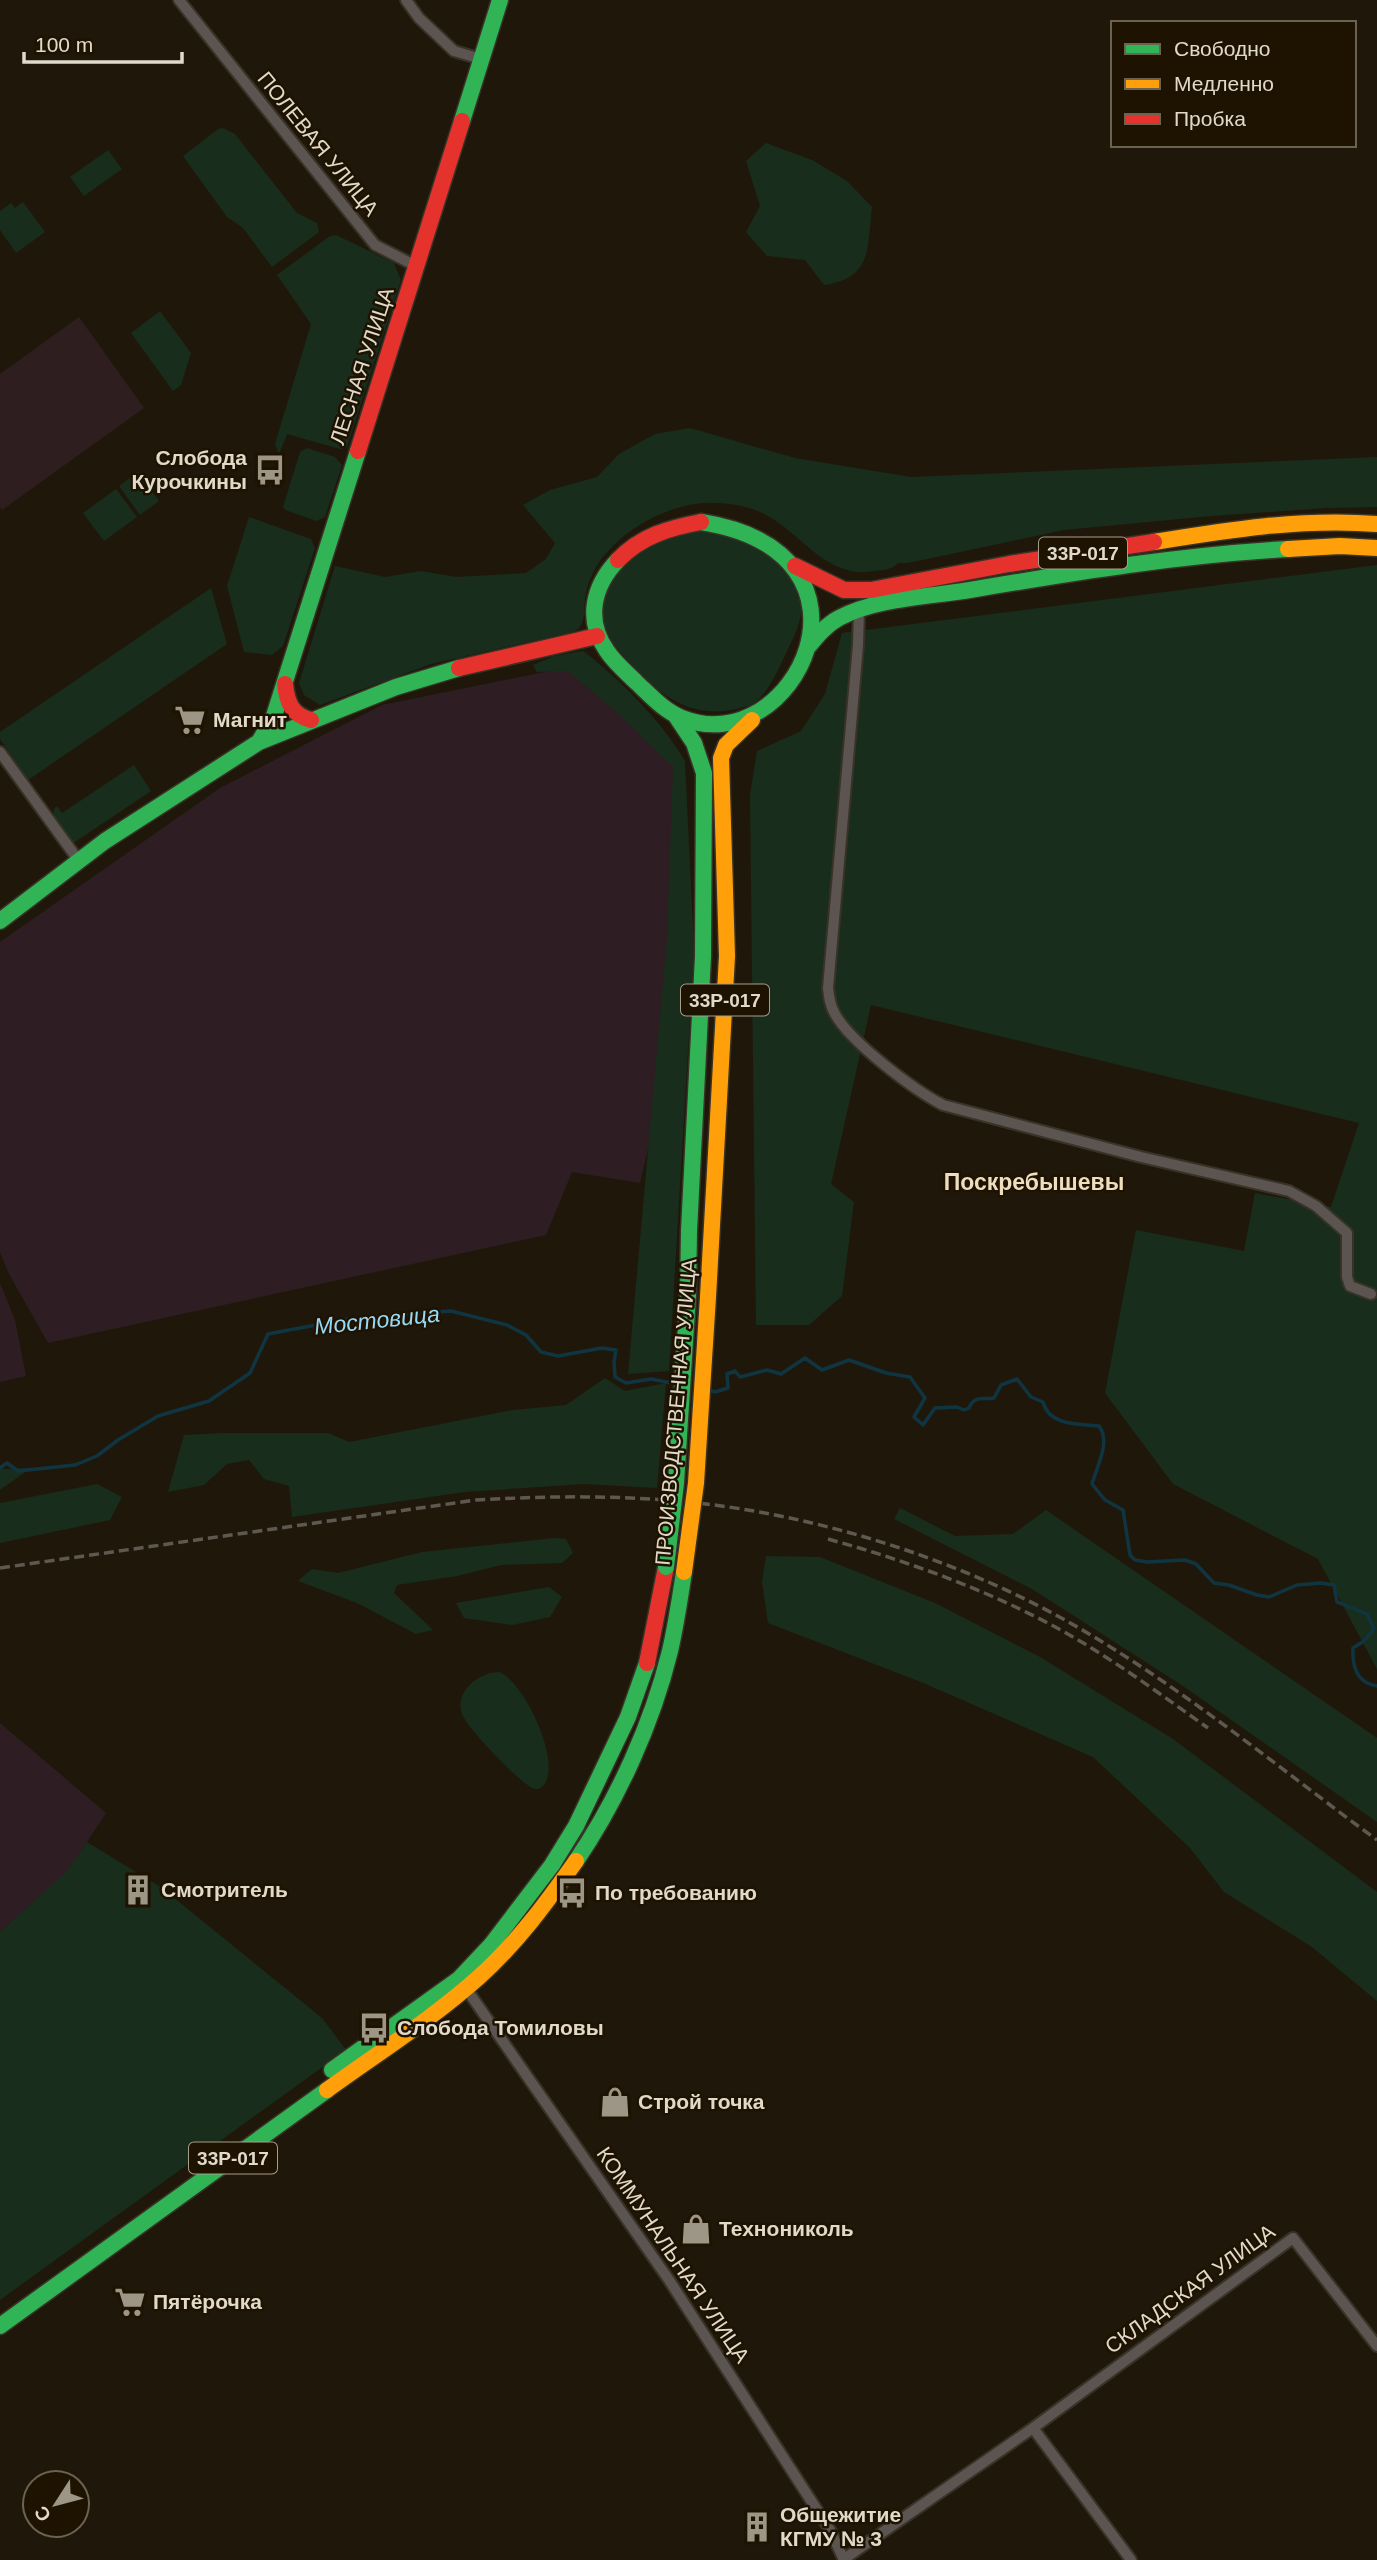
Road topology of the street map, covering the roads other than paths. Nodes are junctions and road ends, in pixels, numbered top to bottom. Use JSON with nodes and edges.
{"nodes":[{"id":1,"x":179,"y":0,"type":"edge"},
{"id":2,"x":406,"y":0,"type":"edge"},
{"id":3,"x":500,"y":0,"type":"edge"},
{"id":4,"x":481,"y":59,"type":"junction"},
{"id":5,"x":416,"y":266,"type":"junction"},
{"id":6,"x":1377,"y":524,"type":"edge"},
{"id":7,"x":1377,"y":548,"type":"edge"},
{"id":8,"x":795,"y":566,"type":"junction"},
{"id":9,"x":859,"y":610,"type":"junction"},
{"id":10,"x":597,"y":636,"type":"junction"},
{"id":11,"x":805,"y":650,"type":"junction"},
{"id":12,"x":285,"y":681,"type":"junction"},
{"id":13,"x":676,"y":716,"type":"junction"},
{"id":14,"x":756,"y":717,"type":"junction"},
{"id":15,"x":311,"y":720,"type":"junction"},
{"id":16,"x":259,"y":742,"type":"junction"},
{"id":17,"x":0,"y":752,"type":"edge"},
{"id":18,"x":79,"y":861,"type":"junction"},
{"id":19,"x":0,"y":920,"type":"edge"},
{"id":20,"x":1371,"y":1294,"type":"dead end"},
{"id":21,"x":463,"y":1984,"type":"junction"},
{"id":22,"x":0,"y":2312,"type":"edge"},
{"id":23,"x":0,"y":2326,"type":"edge"},
{"id":24,"x":1377,"y":2346,"type":"edge"},
{"id":25,"x":1033,"y":2428,"type":"junction"},
{"id":26,"x":844,"y":2560,"type":"edge"},
{"id":27,"x":1131,"y":2560,"type":"edge"}],
"edges":[{"from":1,"to":5,"type":"street","name":"ПОЛЕВАЯ УЛИЦА"},
{"from":2,"to":4,"type":"street"},
{"from":3,"to":4,"type":"main road","name":"ЛЕСНАЯ УЛИЦА"},
{"from":4,"to":5,"type":"main road","name":"ЛЕСНАЯ УЛИЦА"},
{"from":5,"to":12,"type":"main road","name":"ЛЕСНАЯ УЛИЦА"},
{"from":6,"to":8,"type":"main road","number":"33Р-017"},
{"from":7,"to":9,"type":"main road","number":"33Р-017"},
{"from":8,"to":10,"type":"main road","number":"33Р-017"},
{"from":8,"to":11,"type":"main road","number":"33Р-017"},
{"from":9,"to":11,"type":"main road","number":"33Р-017"},
{"from":9,"to":20,"type":"street"},
{"from":10,"to":13,"type":"main road","number":"33Р-017"},
{"from":10,"to":15,"type":"main road"},
{"from":11,"to":14,"type":"main road","number":"33Р-017"},
{"from":12,"to":15,"type":"main road"},
{"from":12,"to":16,"type":"main road","name":"ЛЕСНАЯ УЛИЦА"},
{"from":13,"to":14,"type":"main road","number":"33Р-017"},
{"from":13,"to":21,"type":"main road","name":"ПРОИЗВОДСТВЕННАЯ УЛИЦА","number":"33Р-017","bridge":true},
{"from":14,"to":21,"type":"main road","name":"ПРОИЗВОДСТВЕННАЯ УЛИЦА","number":"33Р-017","bridge":true},
{"from":15,"to":16,"type":"main road"},
{"from":16,"to":18,"type":"main road"},
{"from":17,"to":18,"type":"street"},
{"from":18,"to":19,"type":"main road"},
{"from":21,"to":22,"type":"main road","name":"ПРОИЗВОДСТВЕННАЯ УЛИЦА","number":"33Р-017"},
{"from":21,"to":23,"type":"main road","name":"ПРОИЗВОДСТВЕННАЯ УЛИЦА","number":"33Р-017"},
{"from":21,"to":26,"type":"street","name":"КОММУНАЛЬНАЯ УЛИЦА"},
{"from":24,"to":25,"type":"street","name":"СКЛАДСКАЯ УЛИЦА"},
{"from":25,"to":26,"type":"street"},
{"from":25,"to":27,"type":"street"}]}
